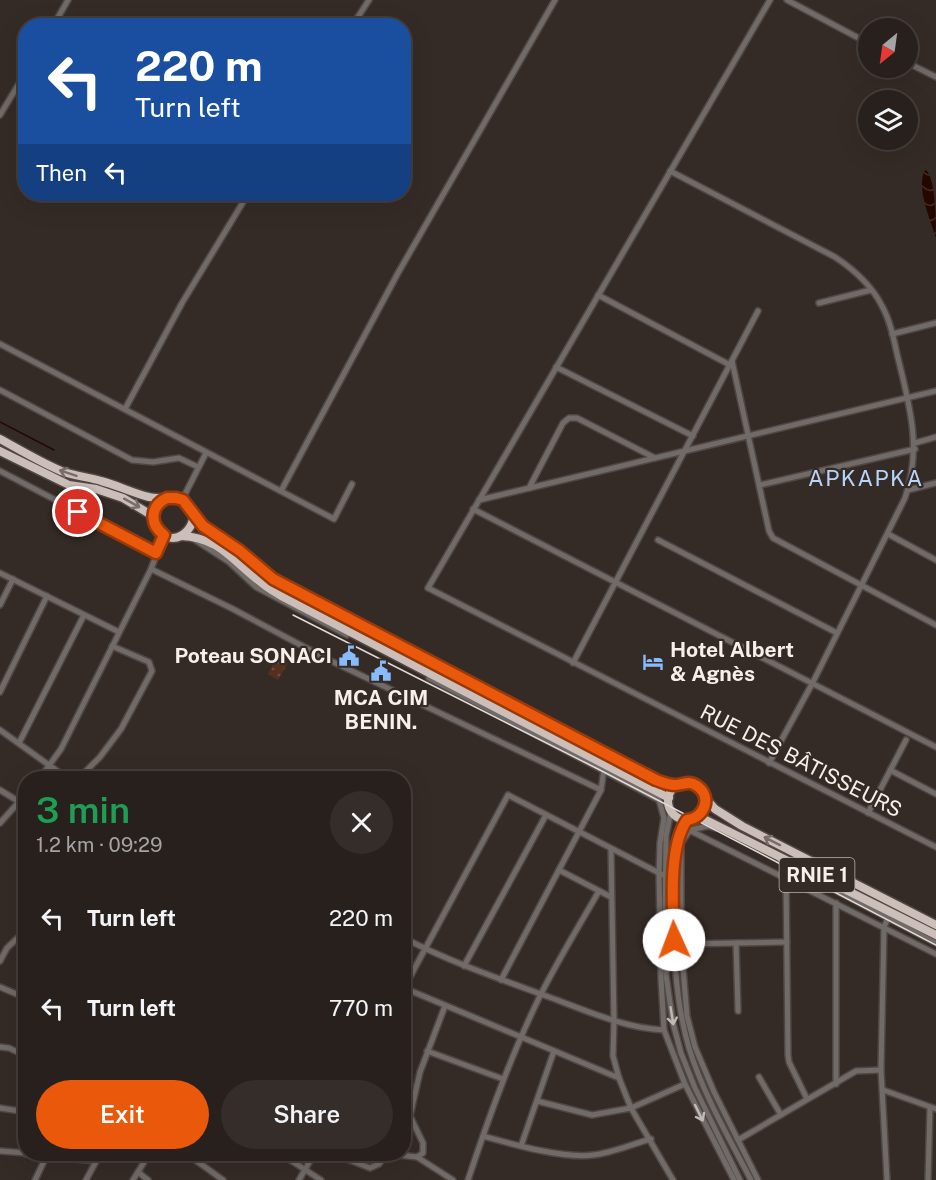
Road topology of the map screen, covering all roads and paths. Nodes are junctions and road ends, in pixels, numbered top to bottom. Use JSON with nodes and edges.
{"nodes":[{"id":1,"x":68,"y":0,"type":"edge"},
{"id":2,"x":369,"y":0,"type":"edge"},
{"id":3,"x":555,"y":0,"type":"edge"},
{"id":4,"x":770,"y":0,"type":"edge"},
{"id":5,"x":788,"y":0,"type":"edge"},
{"id":6,"x":58,"y":18,"type":"edge"},
{"id":7,"x":357,"y":18,"type":"edge"},
{"id":8,"x":858,"y":38,"type":"edge"},
{"id":9,"x":918,"y":68,"type":"edge"},
{"id":10,"x":936,"y":77,"type":"edge"},
{"id":11,"x":18,"y":85,"type":"edge"},
{"id":12,"x":0,"y":115,"type":"edge"},
{"id":13,"x":670,"y":171,"type":"junction"},
{"id":14,"x":244,"y":201,"type":"edge"},
{"id":15,"x":871,"y":290,"type":"junction"},
{"id":16,"x":598,"y":295,"type":"junction"},
{"id":17,"x":819,"y":303,"type":"dead end"},
{"id":18,"x":758,"y":311,"type":"dead end"},
{"id":19,"x":936,"y":323,"type":"edge"},
{"id":20,"x":892,"y":333,"type":"junction"},
{"id":21,"x":0,"y":344,"type":"edge"},
{"id":22,"x":731,"y":363,"type":"junction"},
{"id":23,"x":556,"y":367,"type":"junction"},
{"id":24,"x":0,"y":390,"type":"edge"},
{"id":25,"x":936,"y":391,"type":"edge"},
{"id":26,"x":908,"y":398,"type":"junction"},
{"id":27,"x":125,"y":409,"type":"junction"},
{"id":28,"x":693,"y":436,"type":"junction"},
{"id":29,"x":749,"y":436,"type":"junction"},
{"id":30,"x":936,"y":437,"type":"edge"},
{"id":31,"x":0,"y":439,"type":"edge"},
{"id":32,"x":915,"y":446,"type":"junction"},
{"id":33,"x":0,"y":451,"type":"edge"},
{"id":34,"x":684,"y":452,"type":"junction"},
{"id":35,"x":206,"y":453,"type":"junction"},
{"id":36,"x":655,"y":458,"type":"junction"},
{"id":37,"x":198,"y":467,"type":"junction"},
{"id":38,"x":0,"y":471,"type":"edge"},
{"id":39,"x":936,"y":483,"type":"edge"},
{"id":40,"x":352,"y":484,"type":"dead end"},
{"id":41,"x":760,"y":485,"type":"junction"},
{"id":42,"x":530,"y":488,"type":"junction"},
{"id":43,"x":908,"y":490,"type":"junction"},
{"id":44,"x":281,"y":492,"type":"junction"},
{"id":45,"x":164,"y":499,"type":"junction"},
{"id":46,"x":182,"y":500,"type":"junction"},
{"id":47,"x":479,"y":500,"type":"junction"},
{"id":48,"x":473,"y":509,"type":"junction"},
{"id":49,"x":191,"y":510,"type":"junction"},
{"id":50,"x":153,"y":516,"type":"junction"},
{"id":51,"x":888,"y":534,"type":"junction"},
{"id":52,"x":164,"y":535,"type":"junction"},
{"id":53,"x":185,"y":536,"type":"junction"},
{"id":54,"x":658,"y":540,"type":"dead end"},
{"id":55,"x":156,"y":553,"type":"junction"},
{"id":56,"x":935,"y":558,"type":"edge"},
{"id":57,"x":151,"y":569,"type":"junction"},
{"id":58,"x":0,"y":573,"type":"edge"},
{"id":59,"x":13,"y":579,"type":"junction"},
{"id":60,"x":616,"y":582,"type":"junction"},
{"id":61,"x":862,"y":585,"type":"junction"},
{"id":62,"x":47,"y":596,"type":"junction"},
{"id":63,"x":0,"y":605,"type":"edge"},
{"id":64,"x":84,"y":615,"type":"junction"},
{"id":65,"x":936,"y":625,"type":"edge"},
{"id":66,"x":119,"y":632,"type":"junction"},
{"id":67,"x":837,"y":633,"type":"junction"},
{"id":68,"x":112,"y":646,"type":"junction"},
{"id":69,"x":573,"y":663,"type":"junction"},
{"id":70,"x":812,"y":684,"type":"junction"},
{"id":71,"x":0,"y":692,"type":"edge"},
{"id":72,"x":0,"y":730,"type":"edge"},
{"id":73,"x":906,"y":740,"type":"dead end"},
{"id":74,"x":19,"y":743,"type":"junction"},
{"id":75,"x":936,"y":747,"type":"edge"},
{"id":76,"x":769,"y":763,"type":"junction"},
{"id":77,"x":50,"y":766,"type":"junction"},
{"id":78,"x":604,"y":769,"type":"junction"},
{"id":79,"x":890,"y":770,"type":"junction"},
{"id":80,"x":46,"y":771,"type":"edge"},
{"id":81,"x":57,"y":771,"type":"edge"},
{"id":82,"x":85,"y":771,"type":"edge"},
{"id":83,"x":678,"y":785,"type":"junction"},
{"id":84,"x":0,"y":790,"type":"edge"},
{"id":85,"x":601,"y":790,"type":"junction"},
{"id":86,"x":936,"y":794,"type":"edge"},
{"id":87,"x":669,"y":798,"type":"junction"},
{"id":88,"x":706,"y":799,"type":"junction"},
{"id":89,"x":18,"y":801,"type":"edge"},
{"id":90,"x":18,"y":803,"type":"edge"},
{"id":91,"x":671,"y":811,"type":"junction"},
{"id":92,"x":868,"y":813,"type":"junction"},
{"id":93,"x":546,"y":815,"type":"junction"},
{"id":94,"x":698,"y":816,"type":"junction"},
{"id":95,"x":687,"y":820,"type":"junction"},
{"id":96,"x":0,"y":824,"type":"edge"},
{"id":97,"x":690,"y":830,"type":"junction"},
{"id":98,"x":579,"y":832,"type":"junction"},
{"id":99,"x":936,"y":847,"type":"edge"},
{"id":100,"x":611,"y":849,"type":"junction"},
{"id":101,"x":559,"y":870,"type":"junction"},
{"id":102,"x":662,"y":875,"type":"junction"},
{"id":103,"x":786,"y":879,"type":"junction"},
{"id":104,"x":599,"y":891,"type":"junction"},
{"id":105,"x":611,"y":897,"type":"junction"},
{"id":106,"x":836,"y":903,"type":"junction"},
{"id":107,"x":889,"y":915,"type":"junction"},
{"id":108,"x":936,"y":925,"type":"edge"},
{"id":109,"x":884,"y":927,"type":"junction"},
{"id":110,"x":936,"y":935,"type":"edge"},
{"id":111,"x":18,"y":938,"type":"edge"},
{"id":112,"x":411,"y":942,"type":"edge"},
{"id":113,"x":787,"y":942,"type":"junction"},
{"id":114,"x":736,"y":943,"type":"junction"},
{"id":115,"x":936,"y":943,"type":"edge"},
{"id":116,"x":681,"y":944,"type":"junction"},
{"id":117,"x":425,"y":949,"type":"junction"},
{"id":118,"x":936,"y":954,"type":"edge"},
{"id":119,"x":0,"y":960,"type":"edge"},
{"id":120,"x":464,"y":966,"type":"junction"},
{"id":121,"x":411,"y":975,"type":"edge"},
{"id":122,"x":501,"y":980,"type":"junction"},
{"id":123,"x":0,"y":987,"type":"edge"},
{"id":124,"x":411,"y":991,"type":"edge"},
{"id":125,"x":541,"y":994,"type":"junction"},
{"id":126,"x":18,"y":995,"type":"edge"},
{"id":127,"x":445,"y":1006,"type":"junction"},
{"id":128,"x":738,"y":1011,"type":"dead end"},
{"id":129,"x":614,"y":1021,"type":"junction"},
{"id":130,"x":664,"y":1030,"type":"junction"},
{"id":131,"x":521,"y":1037,"type":"junction"},
{"id":132,"x":0,"y":1047,"type":"edge"},
{"id":133,"x":427,"y":1051,"type":"junction"},
{"id":134,"x":554,"y":1051,"type":"junction"},
{"id":135,"x":18,"y":1052,"type":"edge"},
{"id":136,"x":881,"y":1070,"type":"junction"},
{"id":137,"x":759,"y":1077,"type":"dead end"},
{"id":138,"x":619,"y":1078,"type":"junction"},
{"id":139,"x":503,"y":1079,"type":"junction"},
{"id":140,"x":685,"y":1084,"type":"junction"},
{"id":141,"x":836,"y":1084,"type":"junction"},
{"id":142,"x":883,"y":1090,"type":"junction"},
{"id":143,"x":807,"y":1099,"type":"junction"},
{"id":144,"x":537,"y":1101,"type":"junction"},
{"id":145,"x":0,"y":1108,"type":"edge"},
{"id":146,"x":631,"y":1108,"type":"junction"},
{"id":147,"x":933,"y":1108,"type":"edge"},
{"id":148,"x":18,"y":1111,"type":"edge"},
{"id":149,"x":781,"y":1115,"type":"junction"},
{"id":150,"x":483,"y":1136,"type":"junction"},
{"id":151,"x":651,"y":1139,"type":"junction"},
{"id":152,"x":738,"y":1140,"type":"junction"},
{"id":153,"x":521,"y":1146,"type":"junction"},
{"id":154,"x":0,"y":1151,"type":"edge"},
{"id":155,"x":18,"y":1152,"type":"edge"},
{"id":156,"x":411,"y":1156,"type":"edge"},
{"id":157,"x":417,"y":1157,"type":"junction"},
{"id":158,"x":44,"y":1161,"type":"edge"},
{"id":159,"x":96,"y":1161,"type":"edge"},
{"id":160,"x":145,"y":1161,"type":"edge"},
{"id":161,"x":197,"y":1161,"type":"edge"},
{"id":162,"x":292,"y":1161,"type":"edge"},
{"id":163,"x":310,"y":1161,"type":"edge"},
{"id":164,"x":350,"y":1161,"type":"edge"},
{"id":165,"x":382,"y":1161,"type":"edge"},
{"id":166,"x":305,"y":1170,"type":"junction"},
{"id":167,"x":138,"y":1172,"type":"junction"},
{"id":168,"x":35,"y":1180,"type":"edge"},
{"id":169,"x":86,"y":1180,"type":"edge"},
{"id":170,"x":133,"y":1180,"type":"edge"},
{"id":171,"x":148,"y":1180,"type":"edge"},
{"id":172,"x":223,"y":1180,"type":"edge"},
{"id":173,"x":299,"y":1180,"type":"edge"},
{"id":174,"x":321,"y":1180,"type":"edge"},
{"id":175,"x":453,"y":1180,"type":"edge"},
{"id":176,"x":468,"y":1180,"type":"edge"},
{"id":177,"x":672,"y":1180,"type":"edge"},
{"id":178,"x":734,"y":1180,"type":"edge"},
{"id":179,"x":740,"y":1180,"type":"edge"},
{"id":180,"x":751,"y":1180,"type":"edge"},
{"id":181,"x":758,"y":1180,"type":"edge"},
{"id":182,"x":886,"y":1180,"type":"edge"},
{"id":183,"x":927,"y":1180,"type":"edge"}],
"edges":[{"from":1,"to":6,"type":"street"},
{"from":2,"to":7,"type":"street"},
{"from":3,"to":44,"type":"street"},
{"from":4,"to":13,"type":"street"},
{"from":5,"to":8,"type":"street"},
{"from":9,"to":10,"type":"street"},
{"from":11,"to":12,"type":"street"},
{"from":13,"to":15,"type":"street"},
{"from":13,"to":16,"type":"street"},
{"from":14,"to":27,"type":"street"},
{"from":15,"to":17,"type":"street"},
{"from":15,"to":20,"type":"street"},
{"from":16,"to":22,"type":"street"},
{"from":16,"to":23,"type":"street"},
{"from":18,"to":22,"type":"street"},
{"from":19,"to":20,"type":"street"},
{"from":20,"to":26,"type":"street"},
{"from":21,"to":27,"type":"street"},
{"from":22,"to":28,"type":"street"},
{"from":22,"to":29,"type":"street"},
{"from":23,"to":28,"type":"street"},
{"from":23,"to":47,"type":"street"},
{"from":24,"to":37,"type":"street"},
{"from":25,"to":26,"type":"street"},
{"from":26,"to":29,"type":"street"},
{"from":26,"to":32,"type":"street"},
{"from":27,"to":35,"type":"street"},
{"from":28,"to":34,"type":"street"},
{"from":29,"to":34,"type":"street"},
{"from":29,"to":41,"type":"street"},
{"from":30,"to":32,"type":"street"},
{"from":45,"to":31,"type":"highway","one_way":true},
{"from":32,"to":41,"type":"street"},
{"from":32,"to":43,"type":"street"},
{"from":33,"to":50,"type":"highway","one_way":true},
{"from":34,"to":36,"type":"street"},
{"from":34,"to":60,"type":"street"},
{"from":35,"to":37,"type":"street"},
{"from":35,"to":44,"type":"street"},
{"from":36,"to":42,"type":"street"},
{"from":36,"to":42,"type":"street"},
{"from":37,"to":46,"type":"street"},
{"from":38,"to":55,"type":"street"},
{"from":39,"to":43,"type":"street"},
{"from":40,"to":44,"type":"street"},
{"from":41,"to":61,"type":"street"},
{"from":42,"to":47,"type":"street"},
{"from":43,"to":51,"type":"street"},
{"from":45,"to":46,"type":"highway"},
{"from":45,"to":50,"type":"highway"},
{"from":46,"to":49,"type":"highway","number":"RNIE 1"},
{"from":47,"to":48,"type":"street"},
{"from":48,"to":60,"type":"street"},
{"from":48,"to":69,"type":"street","name":"RUE DES BÂTISSEURS"},
{"from":49,"to":53,"type":"highway"},
{"from":49,"to":83,"type":"highway","number":"RNIE 1"},
{"from":50,"to":52,"type":"highway"},
{"from":51,"to":56,"type":"street"},
{"from":51,"to":61,"type":"street"},
{"from":52,"to":53,"type":"highway"},
{"from":52,"to":55,"type":"street"},
{"from":53,"to":78,"type":"street"},
{"from":53,"to":87,"type":"highway"},
{"from":54,"to":67,"type":"street"},
{"from":55,"to":57,"type":"street"},
{"from":57,"to":66,"type":"street"},
{"from":57,"to":85,"type":"street"},
{"from":58,"to":59,"type":"street"},
{"from":59,"to":62,"type":"street"},
{"from":59,"to":63,"type":"street"},
{"from":60,"to":69,"type":"street"},
{"from":60,"to":70,"type":"street"},
{"from":61,"to":65,"type":"street"},
{"from":61,"to":67,"type":"street"},
{"from":62,"to":64,"type":"street"},
{"from":62,"to":71,"type":"street"},
{"from":64,"to":66,"type":"street"},
{"from":64,"to":74,"type":"street"},
{"from":66,"to":68,"type":"street"},
{"from":67,"to":70,"type":"street"},
{"from":68,"to":77,"type":"street"},
{"from":68,"to":82,"type":"street"},
{"from":69,"to":76,"type":"street","name":"RUE DES BÂTISSEURS"},
{"from":70,"to":75,"type":"street"},
{"from":70,"to":76,"type":"street"},
{"from":72,"to":74,"type":"street"},
{"from":73,"to":79,"type":"street"},
{"from":74,"to":77,"type":"street"},
{"from":76,"to":92,"type":"street","name":"RUE DES BÂTISSEURS"},
{"from":77,"to":80,"type":"street"},
{"from":77,"to":81,"type":"street"},
{"from":78,"to":85,"type":"street"},
{"from":78,"to":102,"type":"street"},
{"from":79,"to":86,"type":"street"},
{"from":79,"to":92,"type":"street"},
{"from":83,"to":87,"type":"highway"},
{"from":83,"to":88,"type":"highway","number":"RNIE 1"},
{"from":84,"to":89,"type":"street"},
{"from":85,"to":98,"type":"street"},
{"from":87,"to":91,"type":"highway"},
{"from":88,"to":94,"type":"highway"},
{"from":108,"to":88,"type":"highway","number":"RNIE 1","one_way":true},
{"from":90,"to":96,"type":"street"},
{"from":91,"to":95,"type":"highway"},
{"from":91,"to":102,"type":"street"},
{"from":92,"to":99,"type":"street","name":"RUE DES BÂTISSEURS"},
{"from":93,"to":98,"type":"street"},
{"from":93,"to":117,"type":"street"},
{"from":93,"to":120,"type":"street"},
{"from":94,"to":95,"type":"highway"},
{"from":94,"to":107,"type":"highway","number":"RNIE 1"},
{"from":95,"to":180,"type":"street"},
{"from":97,"to":103,"type":"street"},
{"from":97,"to":107,"type":"street"},
{"from":97,"to":116,"type":"street"},
{"from":98,"to":100,"type":"street"},
{"from":98,"to":101,"type":"street"},
{"from":100,"to":102,"type":"street"},
{"from":100,"to":105,"type":"street"},
{"from":101,"to":104,"type":"street"},
{"from":101,"to":122,"type":"street"},
{"from":102,"to":130,"type":"street"},
{"from":102,"to":179,"type":"street","one_way":true},
{"from":103,"to":106,"type":"street"},
{"from":103,"to":113,"type":"street"},
{"from":104,"to":105,"type":"street"},
{"from":104,"to":125,"type":"street"},
{"from":105,"to":129,"type":"street"},
{"from":106,"to":109,"type":"street"},
{"from":106,"to":141,"type":"street"},
{"from":107,"to":109,"type":"street"},
{"from":107,"to":110,"type":"highway","number":"RNIE 1"},
{"from":107,"to":115,"type":"street"},
{"from":109,"to":118,"type":"street"},
{"from":109,"to":136,"type":"street"},
{"from":111,"to":119,"type":"street"},
{"from":112,"to":117,"type":"street"},
{"from":113,"to":114,"type":"street"},
{"from":113,"to":143,"type":"street"},
{"from":114,"to":116,"type":"street"},
{"from":114,"to":128,"type":"street"},
{"from":116,"to":152,"type":"street"},
{"from":117,"to":120,"type":"street"},
{"from":117,"to":121,"type":"street"},
{"from":120,"to":122,"type":"street"},
{"from":122,"to":125,"type":"street"},
{"from":123,"to":126,"type":"street"},
{"from":124,"to":127,"type":"street"},
{"from":125,"to":129,"type":"street"},
{"from":125,"to":131,"type":"street"},
{"from":127,"to":131,"type":"street"},
{"from":127,"to":133,"type":"street"},
{"from":129,"to":130,"type":"street"},
{"from":129,"to":138,"type":"street"},
{"from":130,"to":140,"type":"street"},
{"from":131,"to":134,"type":"street"},
{"from":131,"to":139,"type":"street"},
{"from":132,"to":135,"type":"street"},
{"from":133,"to":139,"type":"street"},
{"from":133,"to":157,"type":"street"},
{"from":134,"to":138,"type":"street"},
{"from":134,"to":144,"type":"street"},
{"from":136,"to":141,"type":"street"},
{"from":136,"to":142,"type":"street"},
{"from":137,"to":149,"type":"street"},
{"from":138,"to":146,"type":"street"},
{"from":139,"to":150,"type":"street"},
{"from":140,"to":146,"type":"street"},
{"from":140,"to":178,"type":"street","one_way":true},
{"from":141,"to":143,"type":"street"},
{"from":142,"to":147,"type":"street"},
{"from":142,"to":182,"type":"street"},
{"from":143,"to":149,"type":"street"},
{"from":144,"to":146,"type":"street"},
{"from":144,"to":153,"type":"street"},
{"from":145,"to":148,"type":"street"},
{"from":146,"to":151,"type":"street"},
{"from":147,"to":183,"type":"street"},
{"from":149,"to":152,"type":"street"},
{"from":150,"to":153,"type":"street"},
{"from":150,"to":176,"type":"street"},
{"from":151,"to":153,"type":"street"},
{"from":151,"to":177,"type":"street"},
{"from":152,"to":181,"type":"street"},
{"from":154,"to":155,"type":"street"},
{"from":156,"to":157,"type":"street"},
{"from":157,"to":175,"type":"street"},
{"from":158,"to":168,"type":"street"},
{"from":159,"to":169,"type":"street"},
{"from":160,"to":167,"type":"street"},
{"from":161,"to":172,"type":"street"},
{"from":162,"to":166,"type":"street"},
{"from":163,"to":166,"type":"street"},
{"from":164,"to":165,"type":"street"},
{"from":166,"to":173,"type":"street"},
{"from":166,"to":174,"type":"street"},
{"from":167,"to":170,"type":"street"},
{"from":167,"to":171,"type":"street"}]}
